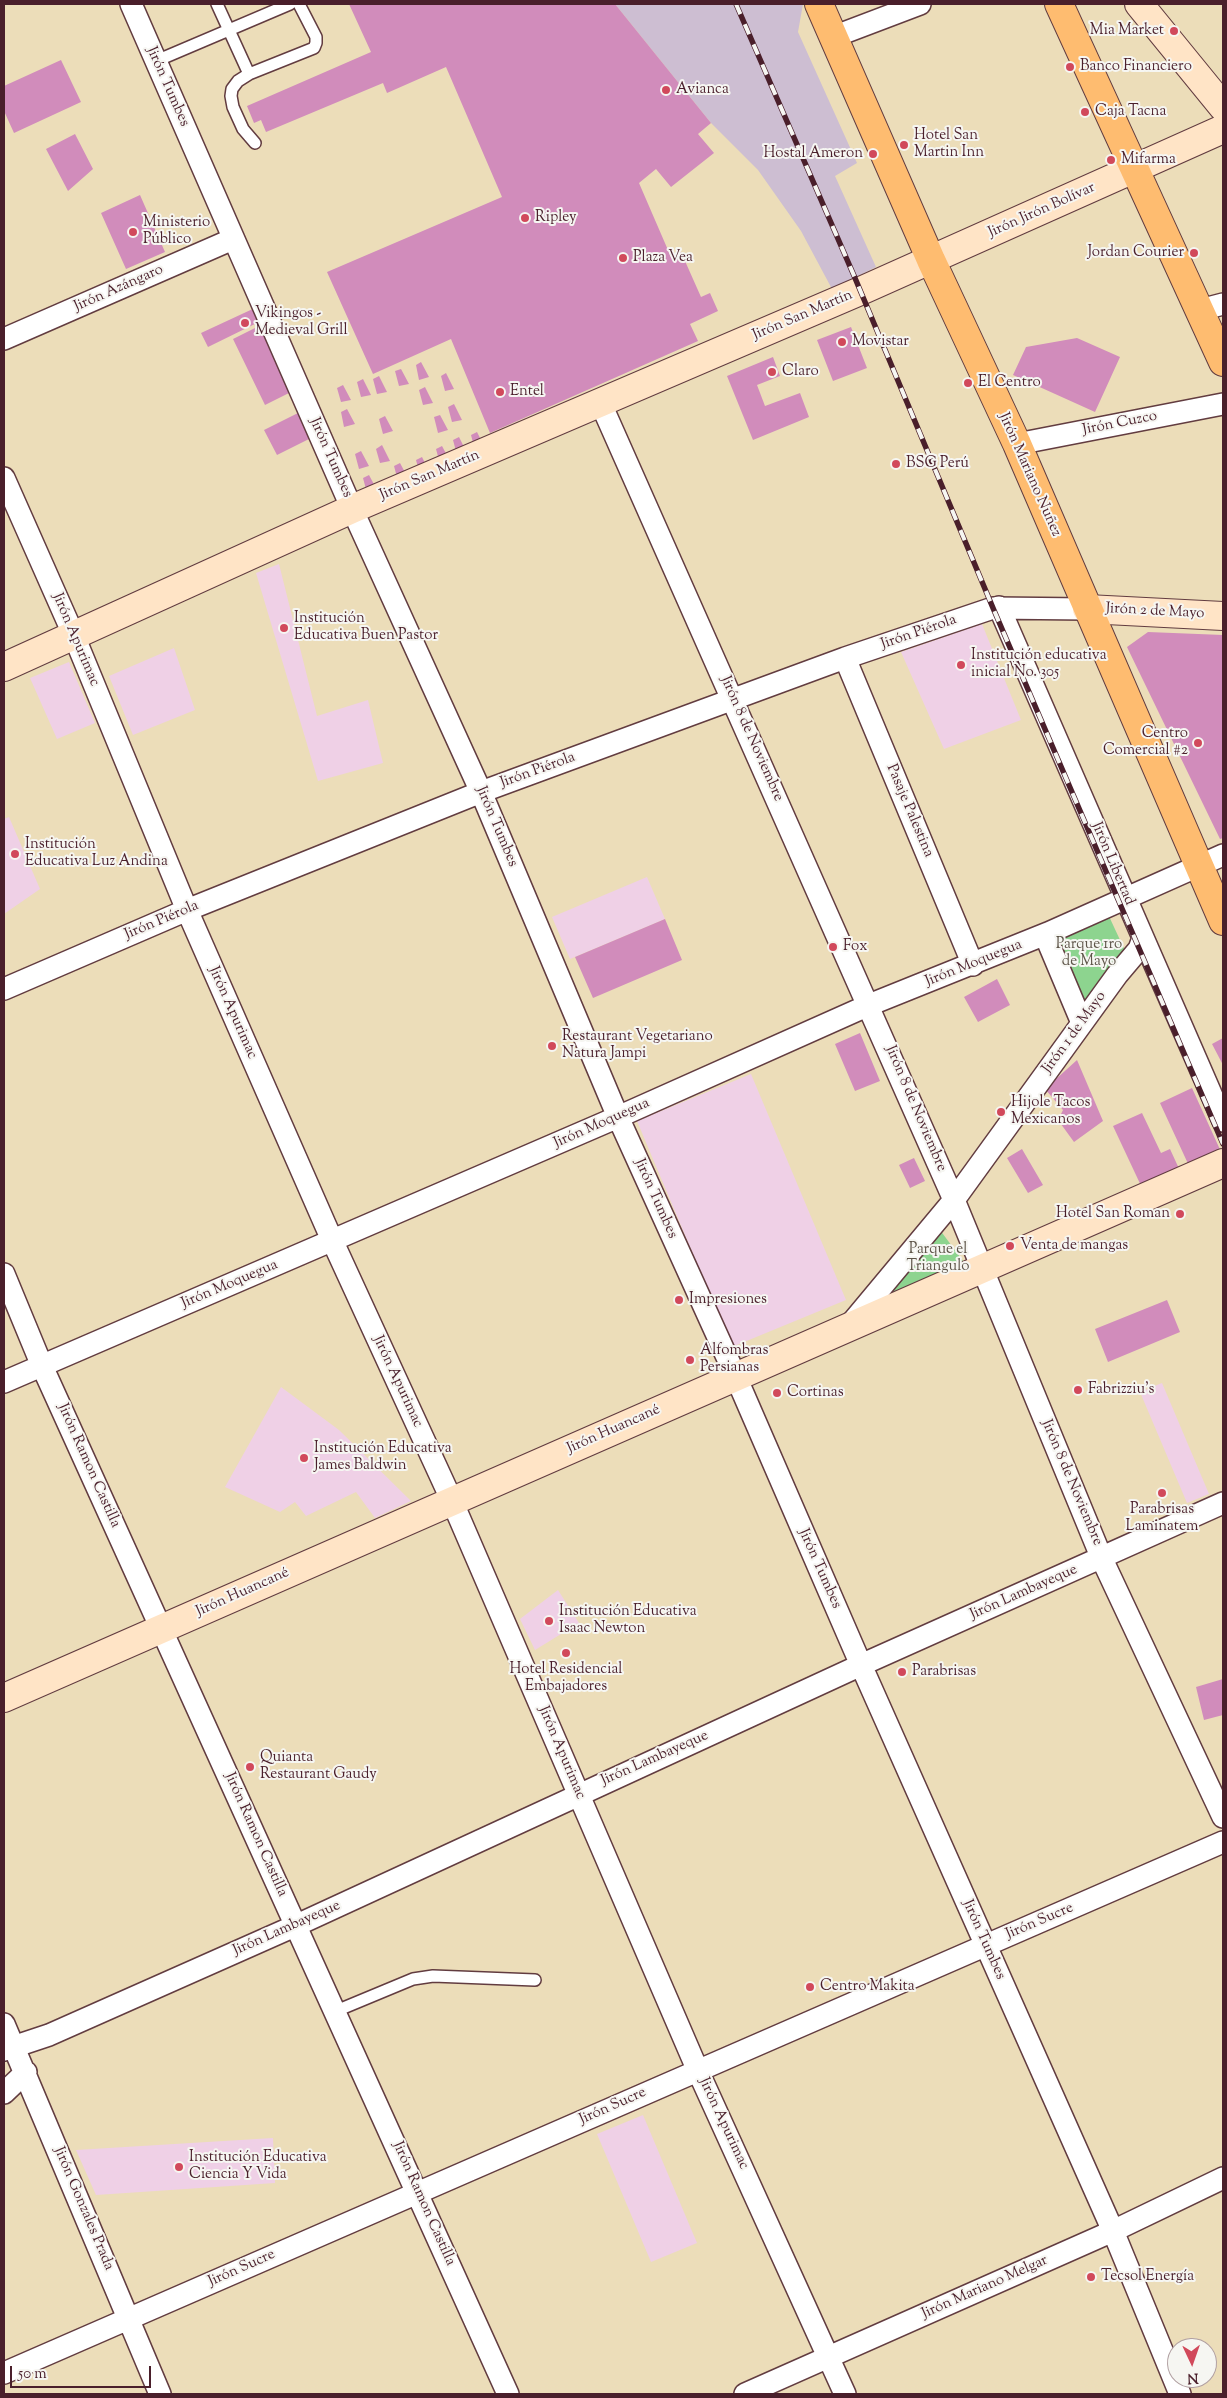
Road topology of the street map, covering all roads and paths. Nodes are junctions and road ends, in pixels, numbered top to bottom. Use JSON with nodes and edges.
{"nodes":[{"id":1,"x":131,"y":4,"type":"edge"},
{"id":2,"x":217,"y":4,"type":"edge"},
{"id":3,"x":290,"y":4,"type":"edge"},
{"id":4,"x":299,"y":4,"type":"edge"},
{"id":5,"x":819,"y":4,"type":"edge"},
{"id":6,"x":920,"y":4,"type":"edge"},
{"id":7,"x":1059,"y":4,"type":"edge"},
{"id":8,"x":1140,"y":4,"type":"edge"},
{"id":9,"x":229,"y":30,"type":"junction"},
{"id":10,"x":833,"y":37,"type":"junction"},
{"id":11,"x":156,"y":61,"type":"junction"},
{"id":12,"x":250,"y":74,"type":"junction"},
{"id":13,"x":1223,"y":107,"type":"edge"},
{"id":14,"x":1223,"y":129,"type":"edge"},
{"id":15,"x":255,"y":143,"type":"dead end"},
{"id":16,"x":1134,"y":170,"type":"junction"},
{"id":17,"x":233,"y":239,"type":"junction"},
{"id":18,"x":931,"y":260,"type":"junction"},
{"id":19,"x":860,"y":292,"type":"joint"},
{"id":20,"x":1212,"y":307,"type":"edge"},
{"id":21,"x":4,"y":339,"type":"edge"},
{"id":22,"x":1223,"y":362,"type":"edge"},
{"id":23,"x":601,"y":404,"type":"junction"},
{"id":24,"x":1223,"y":404,"type":"edge"},
{"id":25,"x":1017,"y":444,"type":"junction"},
{"id":26,"x":4,"y":478,"type":"edge"},
{"id":27,"x":352,"y":509,"type":"junction"},
{"id":28,"x":999,"y":606,"type":"junction"},
{"id":29,"x":1087,"y":609,"type":"junction"},
{"id":30,"x":1223,"y":616,"type":"edge"},
{"id":31,"x":74,"y":636,"type":"junction"},
{"id":32,"x":845,"y":658,"type":"junction"},
{"id":33,"x":4,"y":666,"type":"edge"},
{"id":34,"x":732,"y":698,"type":"junction"},
{"id":35,"x":481,"y":792,"type":"junction"},
{"id":36,"x":1212,"y":861,"type":"edge"},
{"id":37,"x":1128,"y":898,"type":"junction"},
{"id":38,"x":187,"y":910,"type":"junction"},
{"id":39,"x":1223,"y":920,"type":"edge"},
{"id":40,"x":1044,"y":935,"type":"junction"},
{"id":41,"x":1143,"y":938,"type":"junction"},
{"id":42,"x":973,"y":964,"type":"junction"},
{"id":43,"x":4,"y":989,"type":"edge"},
{"id":44,"x":869,"y":1005,"type":"junction"},
{"id":45,"x":1082,"y":1023,"type":"junction"},
{"id":46,"x":618,"y":1117,"type":"junction"},
{"id":47,"x":1223,"y":1121,"type":"edge"},
{"id":48,"x":1223,"y":1163,"type":"edge"},
{"id":49,"x":954,"y":1200,"type":"junction"},
{"id":50,"x":332,"y":1240,"type":"junction"},
{"id":51,"x":981,"y":1269,"type":"junction"},
{"id":52,"x":4,"y":1274,"type":"edge"},
{"id":53,"x":848,"y":1328,"type":"junction"},
{"id":54,"x":42,"y":1366,"type":"junction"},
{"id":55,"x":736,"y":1377,"type":"junction"},
{"id":56,"x":4,"y":1382,"type":"edge"},
{"id":57,"x":452,"y":1501,"type":"junction"},
{"id":58,"x":1223,"y":1503,"type":"edge"},
{"id":59,"x":1102,"y":1559,"type":"junction"},
{"id":60,"x":162,"y":1628,"type":"junction"},
{"id":61,"x":861,"y":1665,"type":"junction"},
{"id":62,"x":4,"y":1698,"type":"edge"},
{"id":63,"x":579,"y":1794,"type":"junction"},
{"id":64,"x":1223,"y":1817,"type":"edge"},
{"id":65,"x":1223,"y":1842,"type":"edge"},
{"id":66,"x":296,"y":1925,"type":"junction"},
{"id":67,"x":986,"y":1945,"type":"junction"},
{"id":68,"x":535,"y":1980,"type":"dead end"},
{"id":69,"x":336,"y":2011,"type":"junction"},
{"id":70,"x":4,"y":2024,"type":"edge"},
{"id":71,"x":9,"y":2048,"type":"edge"},
{"id":72,"x":698,"y":2070,"type":"junction"},
{"id":73,"x":26,"y":2072,"type":"junction"},
{"id":74,"x":4,"y":2093,"type":"edge"},
{"id":75,"x":1223,"y":2178,"type":"edge"},
{"id":76,"x":418,"y":2192,"type":"junction"},
{"id":77,"x":1113,"y":2231,"type":"junction"},
{"id":78,"x":128,"y":2318,"type":"junction"},
{"id":79,"x":830,"y":2358,"type":"junction"},
{"id":80,"x":4,"y":2373,"type":"edge"},
{"id":81,"x":160,"y":2394,"type":"edge"},
{"id":82,"x":508,"y":2394,"type":"edge"},
{"id":83,"x":745,"y":2394,"type":"edge"},
{"id":84,"x":845,"y":2394,"type":"edge"},
{"id":85,"x":1180,"y":2394,"type":"edge"}],
"edges":[{"from":1,"to":11,"type":"street","name":"Jirón Tumbes"},
{"from":2,"to":9,"type":"lane"},
{"from":3,"to":9,"type":"lane"},
{"from":4,"to":12,"type":"lane"},
{"from":5,"to":10,"type":"main road","name":"Jirón Mariano Nuñez"},
{"from":6,"to":10,"type":"street"},
{"from":7,"to":16,"type":"main road"},
{"from":8,"to":13,"type":"street"},
{"from":9,"to":11,"type":"lane"},
{"from":9,"to":12,"type":"lane"},
{"from":10,"to":18,"type":"main road","name":"Jirón Mariano Nuñez"},
{"from":11,"to":17,"type":"street","name":"Jirón Tumbes"},
{"from":12,"to":15,"type":"lane"},
{"from":14,"to":16,"type":"street","name":"Jirón Jirón Bolívar"},
{"from":16,"to":18,"type":"street","name":"Jirón Jirón Bolívar"},
{"from":16,"to":20,"type":"main road"},
{"from":17,"to":21,"type":"street","name":"Jirón Azángaro"},
{"from":17,"to":27,"type":"street","name":"Jirón Tumbes"},
{"from":18,"to":19,"type":"street","name":"Jirón Jirón Bolívar"},
{"from":18,"to":25,"type":"main road","name":"Jirón Mariano Nuñez"},
{"from":19,"to":23,"type":"street","name":"Jirón San Martín"},
{"from":20,"to":22,"type":"main road"},
{"from":23,"to":27,"type":"street","name":"Jirón San Martín"},
{"from":23,"to":34,"type":"street","name":"Jirón 8 de Noviembre"},
{"from":24,"to":25,"type":"street","name":"Jirón Cuzco"},
{"from":25,"to":29,"type":"main road","name":"Jirón Mariano Nuñez"},
{"from":26,"to":31,"type":"street","name":"Jirón Apurimac"},
{"from":27,"to":31,"type":"street","name":"Jirón San Martín"},
{"from":27,"to":35,"type":"street","name":"Jirón Tumbes"},
{"from":28,"to":29,"type":"street","name":"Jirón Piérola"},
{"from":28,"to":32,"type":"street","name":"Jirón Piérola"},
{"from":28,"to":37,"type":"street","name":"Jirón Libertad"},
{"from":29,"to":30,"type":"street","name":"Jirón 2 de Mayo"},
{"from":29,"to":36,"type":"main road","name":"Jirón Mariano Nuñez"},
{"from":31,"to":33,"type":"street","name":"Jirón San Martín"},
{"from":31,"to":38,"type":"street","name":"Jirón Apurimac"},
{"from":32,"to":34,"type":"street","name":"Jirón Piérola"},
{"from":32,"to":42,"type":"street","name":"Pasaje Palestina"},
{"from":34,"to":35,"type":"street","name":"Jirón Piérola"},
{"from":34,"to":44,"type":"street","name":"Jirón 8 de Noviembre"},
{"from":35,"to":38,"type":"street","name":"Jirón Piérola"},
{"from":35,"to":46,"type":"street","name":"Jirón Tumbes"},
{"from":36,"to":37,"type":"street","name":"Jirón Moquegua"},
{"from":36,"to":39,"type":"main road","name":"Jirón Mariano Nuñez"},
{"from":37,"to":40,"type":"street","name":"Jirón Moquegua"},
{"from":37,"to":41,"type":"street","name":"Jirón Libertad"},
{"from":38,"to":43,"type":"street","name":"Jirón Piérola"},
{"from":38,"to":50,"type":"street","name":"Jirón Apurimac"},
{"from":40,"to":42,"type":"street","name":"Jirón Moquegua"},
{"from":40,"to":45,"type":"street"},
{"from":41,"to":45,"type":"street","name":"Jirón 1 de Mayo"},
{"from":41,"to":47,"type":"street","name":"Jirón Libertad"},
{"from":42,"to":44,"type":"street","name":"Jirón Moquegua"},
{"from":44,"to":46,"type":"street","name":"Jirón Moquegua"},
{"from":44,"to":49,"type":"street","name":"Jirón 8 de Noviembre"},
{"from":45,"to":49,"type":"street","name":"Jirón 1 de Mayo"},
{"from":46,"to":50,"type":"street","name":"Jirón Moquegua"},
{"from":46,"to":55,"type":"street","name":"Jirón Tumbes"},
{"from":48,"to":51,"type":"street","name":"Jirón Huancané"},
{"from":49,"to":51,"type":"street","name":"Jirón 8 de Noviembre"},
{"from":49,"to":53,"type":"street","name":"Jirón 1 de Mayo"},
{"from":50,"to":54,"type":"street","name":"Jirón Moquegua"},
{"from":50,"to":57,"type":"street","name":"Jirón Apurimac"},
{"from":51,"to":53,"type":"street","name":"Jirón Huancané"},
{"from":51,"to":59,"type":"street","name":"Jirón 8 de Noviembre"},
{"from":52,"to":54,"type":"street","name":"Jirón Ramon Castilla"},
{"from":53,"to":55,"type":"street","name":"Jirón Huancané"},
{"from":54,"to":56,"type":"street","name":"Jirón Moquegua"},
{"from":54,"to":60,"type":"street","name":"Jirón Ramon Castilla"},
{"from":55,"to":57,"type":"street","name":"Jirón Huancané"},
{"from":55,"to":61,"type":"street","name":"Jirón Tumbes"},
{"from":57,"to":60,"type":"street","name":"Jirón Huancané"},
{"from":57,"to":63,"type":"street","name":"Jirón Apurimac"},
{"from":58,"to":59,"type":"street","name":"Jirón Lambayeque"},
{"from":59,"to":61,"type":"street","name":"Jirón Lambayeque"},
{"from":59,"to":64,"type":"street","name":"Jirón 8 de Noviembre"},
{"from":60,"to":62,"type":"street","name":"Jirón Huancané"},
{"from":60,"to":66,"type":"street","name":"Jirón Ramon Castilla"},
{"from":61,"to":63,"type":"street","name":"Jirón Lambayeque"},
{"from":61,"to":67,"type":"street","name":"Jirón Tumbes"},
{"from":63,"to":66,"type":"street","name":"Jirón Lambayeque"},
{"from":63,"to":72,"type":"street","name":"Jirón Apurimac"},
{"from":65,"to":67,"type":"street","name":"Jirón Sucre"},
{"from":66,"to":69,"type":"street","name":"Jirón Ramon Castilla"},
{"from":66,"to":71,"type":"street","name":"Jirón Lambayeque"},
{"from":67,"to":72,"type":"street","name":"Jirón Sucre"},
{"from":67,"to":77,"type":"street","name":"Jirón Tumbes"},
{"from":68,"to":69,"type":"lane"},
{"from":69,"to":76,"type":"street","name":"Jirón Ramon Castilla"},
{"from":70,"to":71,"type":"street","name":"Jirón Gonzales Prada"},
{"from":71,"to":73,"type":"street","name":"Jirón Gonzales Prada"},
{"from":72,"to":76,"type":"street","name":"Jirón Sucre"},
{"from":72,"to":79,"type":"street","name":"Jirón Apurimac"},
{"from":73,"to":74,"type":"street"},
{"from":73,"to":78,"type":"street","name":"Jirón Gonzales Prada"},
{"from":75,"to":77,"type":"street","name":"Jirón Mariano Melgar"},
{"from":76,"to":78,"type":"street","name":"Jirón Sucre"},
{"from":76,"to":82,"type":"street","name":"Jirón Ramon Castilla"},
{"from":77,"to":79,"type":"street","name":"Jirón Mariano Melgar"},
{"from":77,"to":85,"type":"street","name":"Jirón Tumbes"},
{"from":78,"to":80,"type":"street","name":"Jirón Sucre"},
{"from":78,"to":81,"type":"street","name":"Jirón Gonzales Prada"},
{"from":79,"to":83,"type":"street","name":"Jirón Mariano Melgar"},
{"from":79,"to":84,"type":"street","name":"Jirón Apurimac"}]}
